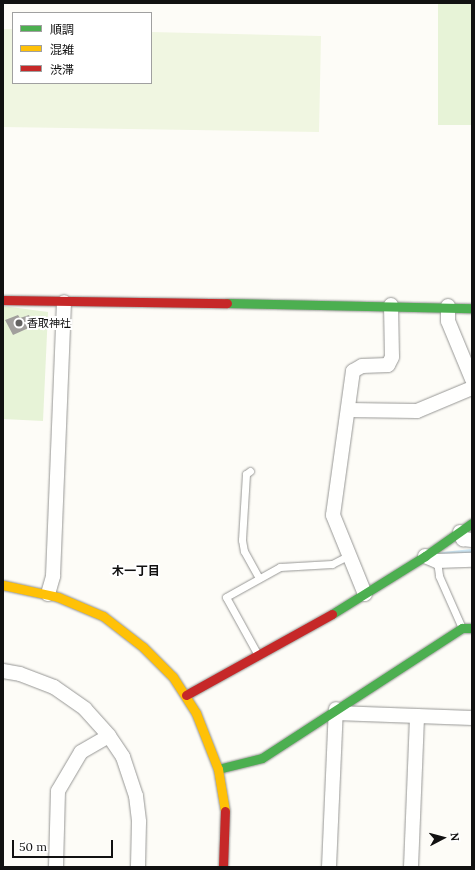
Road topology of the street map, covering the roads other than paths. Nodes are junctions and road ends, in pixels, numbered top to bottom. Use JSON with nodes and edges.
{"nodes":[{"id":1,"x":3,"y":300,"type":"edge"},
{"id":2,"x":64,"y":302,"type":"junction"},
{"id":3,"x":391,"y":304,"type":"junction"},
{"id":4,"x":448,"y":306,"type":"junction"},
{"id":5,"x":472,"y":308,"type":"edge"},
{"id":6,"x":472,"y":379,"type":"edge"},
{"id":7,"x":472,"y":388,"type":"edge"},
{"id":8,"x":348,"y":410,"type":"junction"},
{"id":9,"x":250,"y":471,"type":"dead end"},
{"id":10,"x":472,"y":524,"type":"edge"},
{"id":11,"x":460,"y":532,"type":"junction"},
{"id":12,"x":472,"y":540,"type":"edge"},
{"id":13,"x":350,"y":555,"type":"junction"},
{"id":14,"x":431,"y":559,"type":"junction"},
{"id":15,"x":472,"y":560,"type":"edge"},
{"id":16,"x":259,"y":578,"type":"junction"},
{"id":17,"x":3,"y":585,"type":"edge"},
{"id":18,"x":48,"y":594,"type":"junction"},
{"id":19,"x":365,"y":594,"type":"junction"},
{"id":20,"x":462,"y":628,"type":"junction"},
{"id":21,"x":472,"y":628,"type":"edge"},
{"id":22,"x":259,"y":656,"type":"junction"},
{"id":23,"x":3,"y":671,"type":"edge"},
{"id":24,"x":186,"y":695,"type":"junction"},
{"id":25,"x":336,"y":711,"type":"junction"},
{"id":26,"x":417,"y":716,"type":"junction"},
{"id":27,"x":472,"y":718,"type":"edge"},
{"id":28,"x":109,"y":736,"type":"junction"},
{"id":29,"x":218,"y":769,"type":"junction"},
{"id":30,"x":56,"y":867,"type":"edge"},
{"id":31,"x":138,"y":867,"type":"edge"},
{"id":32,"x":223,"y":867,"type":"edge"},
{"id":33,"x":329,"y":867,"type":"edge"},
{"id":34,"x":411,"y":867,"type":"edge"}],
"edges":[{"from":1,"to":2,"type":"street"},
{"from":2,"to":3,"type":"street"},
{"from":2,"to":18,"type":"street"},
{"from":3,"to":4,"type":"street"},
{"from":3,"to":8,"type":"street"},
{"from":4,"to":5,"type":"street"},
{"from":4,"to":6,"type":"street"},
{"from":7,"to":8,"type":"street"},
{"from":8,"to":13,"type":"street"},
{"from":9,"to":16,"type":"lane"},
{"from":10,"to":11,"type":"street"},
{"from":11,"to":12,"type":"street"},
{"from":11,"to":14,"type":"street"},
{"from":13,"to":16,"type":"lane"},
{"from":13,"to":19,"type":"street"},
{"from":14,"to":15,"type":"street"},
{"from":14,"to":19,"type":"street"},
{"from":14,"to":20,"type":"lane"},
{"from":16,"to":22,"type":"lane"},
{"from":17,"to":18,"type":"street"},
{"from":18,"to":24,"type":"street"},
{"from":19,"to":22,"type":"street"},
{"from":20,"to":21,"type":"street"},
{"from":20,"to":25,"type":"street"},
{"from":22,"to":24,"type":"street"},
{"from":23,"to":28,"type":"street"},
{"from":24,"to":29,"type":"street"},
{"from":25,"to":26,"type":"street"},
{"from":25,"to":29,"type":"street"},
{"from":25,"to":33,"type":"street"},
{"from":26,"to":27,"type":"street"},
{"from":26,"to":34,"type":"street"},
{"from":28,"to":30,"type":"street"},
{"from":28,"to":31,"type":"street"},
{"from":29,"to":32,"type":"street"}]}
